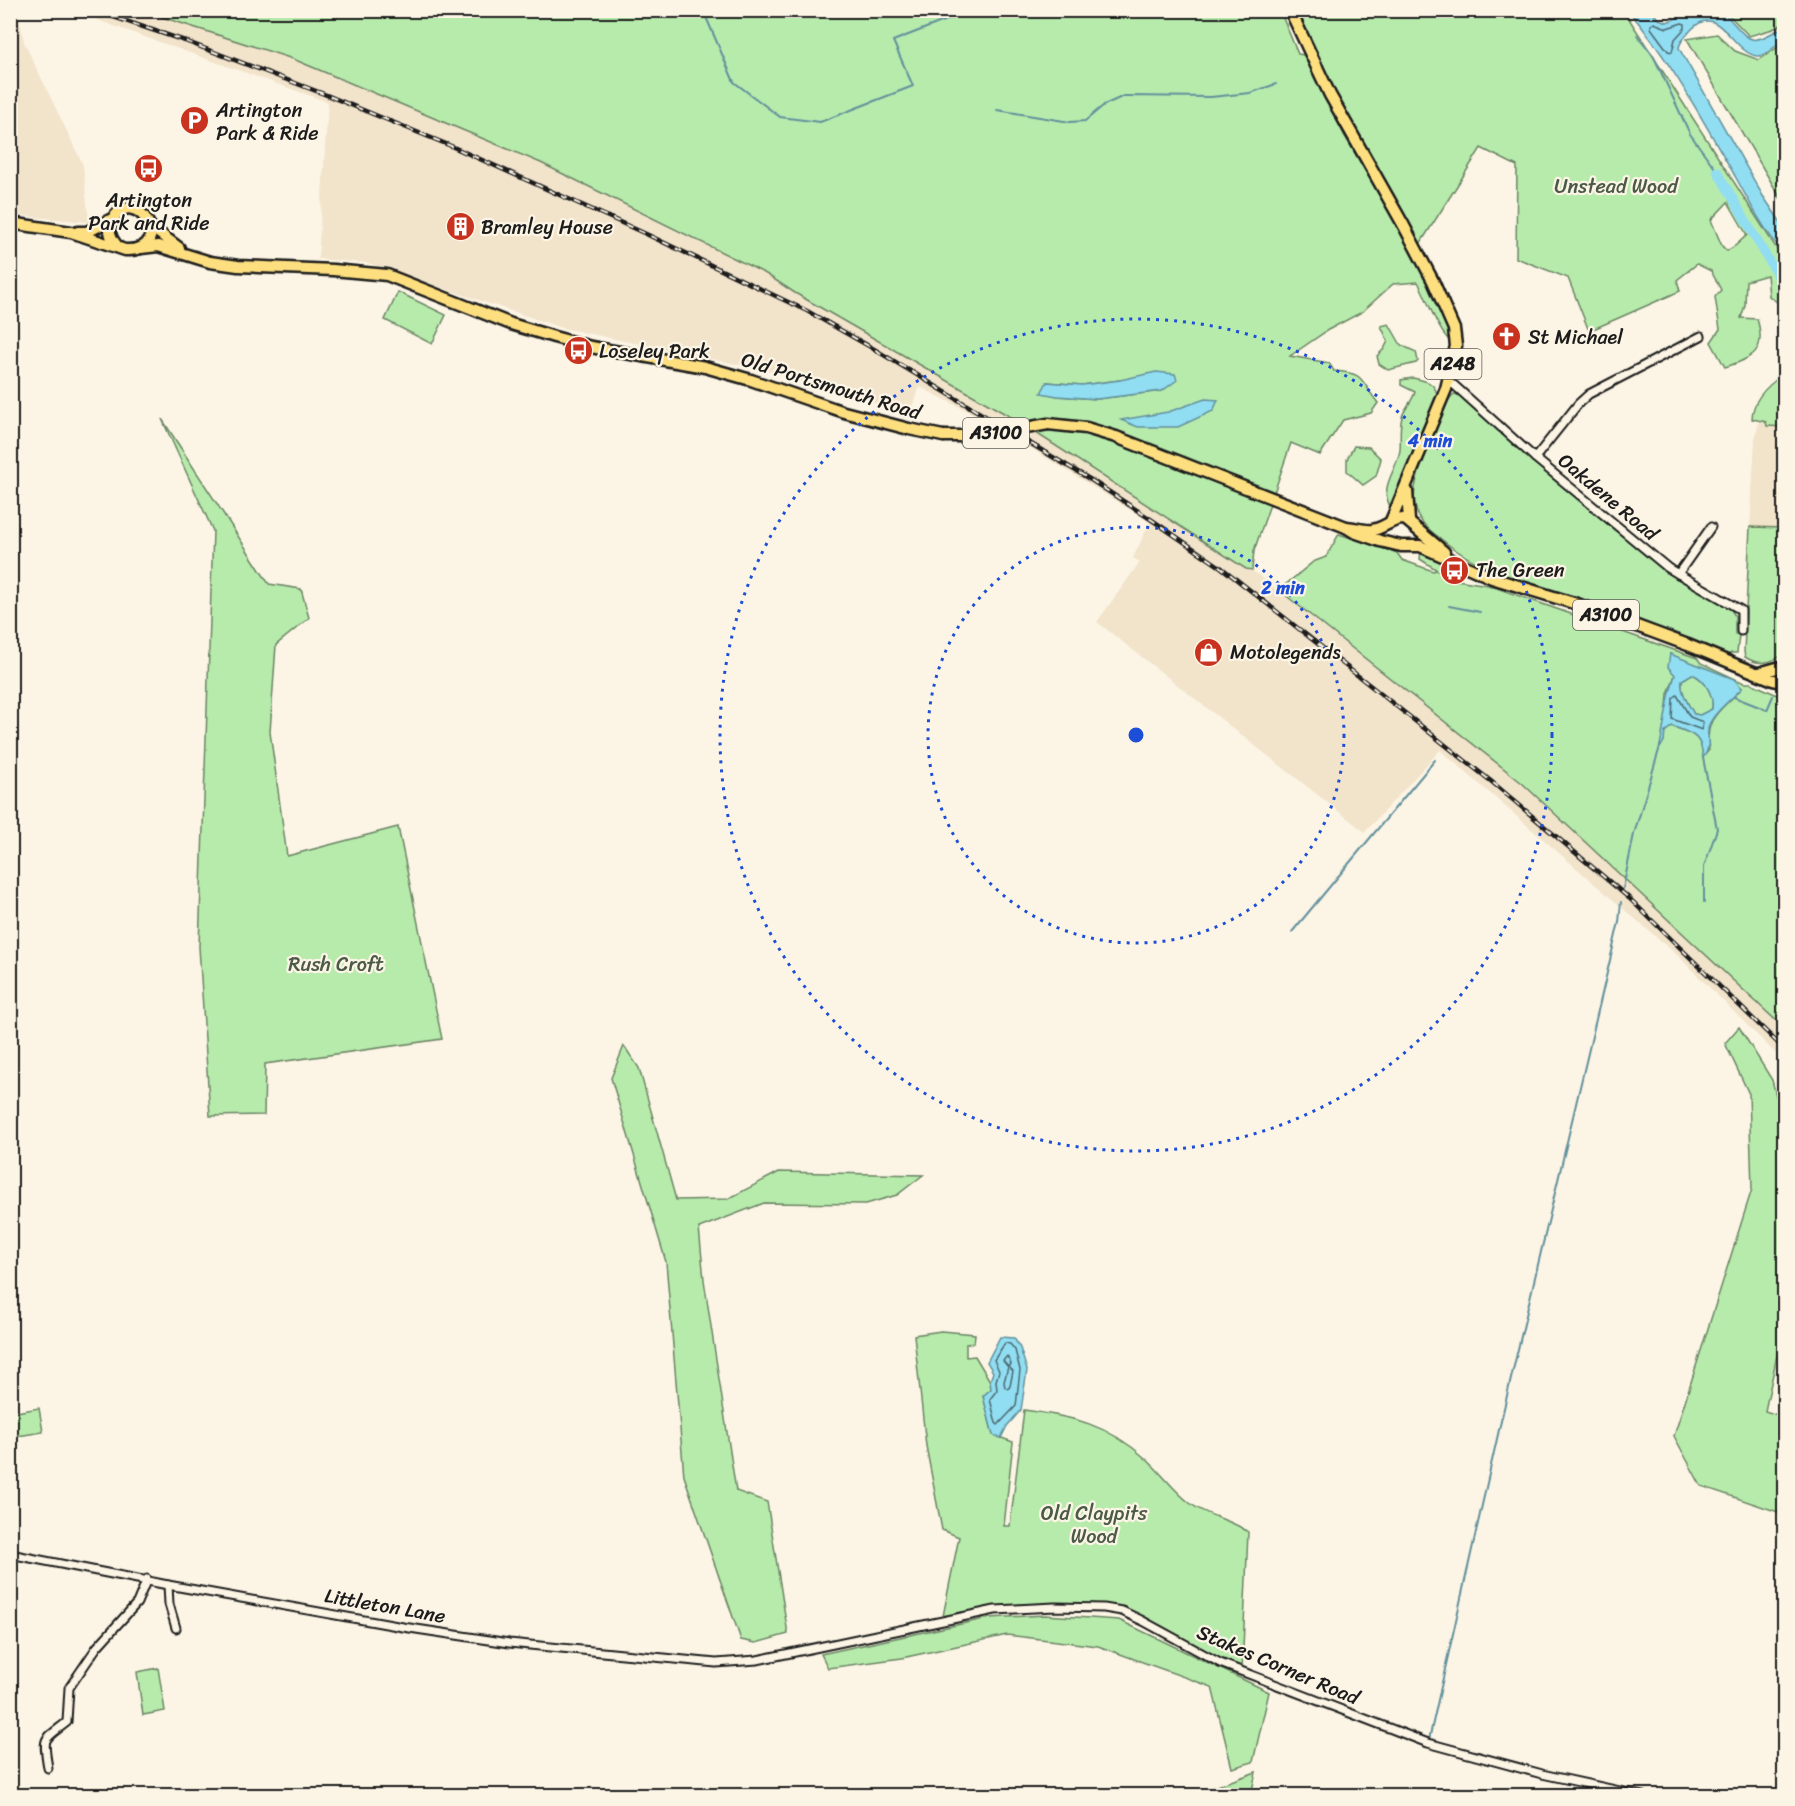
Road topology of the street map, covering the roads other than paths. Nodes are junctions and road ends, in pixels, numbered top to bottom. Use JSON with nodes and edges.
{"nodes":[{"id":1,"x":1290,"y":10,"type":"edge"},
{"id":2,"x":114,"y":218,"type":"junction"},
{"id":3,"x":10,"y":223,"type":"edge"},
{"id":4,"x":151,"y":227,"type":"junction"},
{"id":5,"x":71,"y":232,"type":"junction"},
{"id":6,"x":118,"y":247,"type":"junction"},
{"id":7,"x":141,"y":248,"type":"junction"},
{"id":8,"x":188,"y":254,"type":"junction"},
{"id":9,"x":1701,"y":336,"type":"dead end"},
{"id":10,"x":1447,"y":383,"type":"junction"},
{"id":11,"x":1535,"y":458,"type":"junction"},
{"id":12,"x":1408,"y":484,"type":"junction"},
{"id":13,"x":1390,"y":523,"type":"junction"},
{"id":14,"x":1411,"y":523,"type":"junction"},
{"id":15,"x":1346,"y":527,"type":"junction"},
{"id":16,"x":1711,"y":527,"type":"dead end"},
{"id":17,"x":1397,"y":545,"type":"junction"},
{"id":18,"x":1453,"y":560,"type":"junction"},
{"id":19,"x":1678,"y":574,"type":"junction"},
{"id":20,"x":1741,"y":631,"type":"dead end"},
{"id":21,"x":1785,"y":666,"type":"edge"},
{"id":22,"x":1759,"y":673,"type":"junction"},
{"id":23,"x":1784,"y":682,"type":"edge"},
{"id":24,"x":10,"y":1554,"type":"edge"},
{"id":25,"x":147,"y":1579,"type":"junction"},
{"id":26,"x":168,"y":1585,"type":"junction"},
{"id":27,"x":176,"y":1628,"type":"dead end"},
{"id":28,"x":757,"y":1660,"type":"joint"},
{"id":29,"x":48,"y":1768,"type":"dead end"},
{"id":30,"x":1643,"y":1796,"type":"edge"}],
"edges":[{"from":1,"to":10,"type":"main road","number":"A248"},
{"from":2,"to":4,"type":"main road"},
{"from":2,"to":5,"type":"main road"},
{"from":2,"to":6,"type":"main road"},
{"from":3,"to":5,"type":"main road"},
{"from":4,"to":7,"type":"main road"},
{"from":4,"to":8,"type":"main road","name":"Old Portsmouth Road","number":"A3100"},
{"from":5,"to":6,"type":"main road"},
{"from":6,"to":7,"type":"main road"},
{"from":7,"to":8,"type":"main road","name":"Old Portsmouth Road","number":"A3100"},
{"from":8,"to":15,"type":"main road","name":"Old Portsmouth Road","number":"A3100","bridge":true},
{"from":9,"to":11,"type":"street"},
{"from":10,"to":11,"type":"street","name":"Oakdene Road"},
{"from":10,"to":12,"type":"main road","number":"A248"},
{"from":11,"to":19,"type":"street","name":"Oakdene Road"},
{"from":12,"to":13,"type":"main road","number":"A248"},
{"from":12,"to":14,"type":"main road","number":"A248"},
{"from":13,"to":14,"type":"main road"},
{"from":13,"to":15,"type":"main road","name":"Old Portsmouth Road","number":"A3100"},
{"from":13,"to":17,"type":"main road"},
{"from":14,"to":17,"type":"main road"},
{"from":14,"to":18,"type":"main road","number":"A3100"},
{"from":15,"to":17,"type":"main road"},
{"from":16,"to":19,"type":"street"},
{"from":17,"to":18,"type":"main road","number":"A3100"},
{"from":18,"to":22,"type":"main road","number":"A3100"},
{"from":19,"to":20,"type":"street","name":"Oakdene Road"},
{"from":21,"to":22,"type":"main road"},
{"from":21,"to":23,"type":"main road"},
{"from":22,"to":23,"type":"main road","number":"A3100"},
{"from":24,"to":25,"type":"street","name":"Littleton Lane"},
{"from":25,"to":26,"type":"street","name":"Littleton Lane"},
{"from":25,"to":29,"type":"street"},
{"from":26,"to":27,"type":"street"},
{"from":26,"to":28,"type":"street","name":"Littleton Lane"},
{"from":28,"to":30,"type":"street","name":"Stakes Corner Road"}]}
